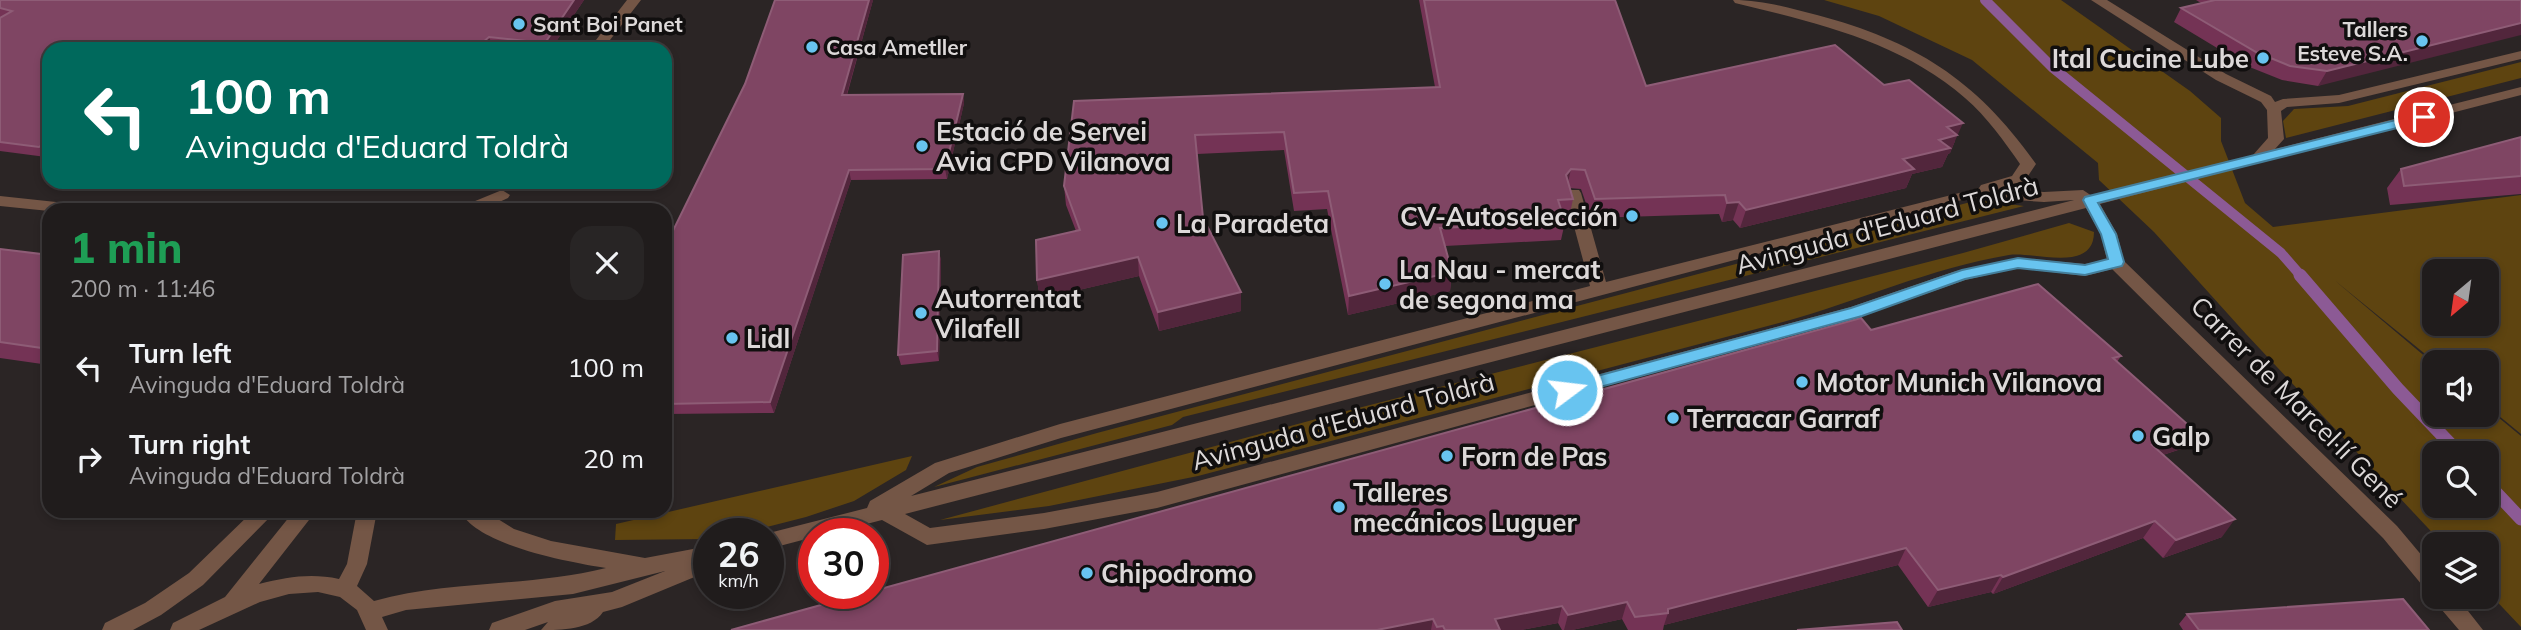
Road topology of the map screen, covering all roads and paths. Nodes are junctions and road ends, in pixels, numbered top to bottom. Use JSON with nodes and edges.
{"nodes":[{"id":1,"x":634,"y":0,"type":"edge"},
{"id":2,"x":1740,"y":0,"type":"edge"},
{"id":3,"x":2098,"y":0,"type":"edge"},
{"id":4,"x":601,"y":42,"type":"edge"},
{"id":5,"x":2521,"y":55,"type":"edge"},
{"id":6,"x":2521,"y":91,"type":"edge"},
{"id":7,"x":2274,"y":110,"type":"junction"},
{"id":8,"x":2258,"y":159,"type":"junction"},
{"id":9,"x":504,"y":189,"type":"edge"},
{"id":10,"x":1973,"y":192,"type":"junction"},
{"id":11,"x":1573,"y":193,"type":"edge"},
{"id":12,"x":2119,"y":194,"type":"junction"},
{"id":13,"x":2090,"y":200,"type":"junction"},
{"id":14,"x":0,"y":201,"type":"edge"},
{"id":15,"x":481,"y":203,"type":"edge"},
{"id":16,"x":42,"y":206,"type":"edge"},
{"id":17,"x":2116,"y":262,"type":"junction"},
{"id":18,"x":1599,"y":289,"type":"junction"},
{"id":19,"x":884,"y":511,"type":"junction"},
{"id":20,"x":258,"y":518,"type":"edge"},
{"id":21,"x":300,"y":518,"type":"edge"},
{"id":22,"x":366,"y":518,"type":"edge"},
{"id":23,"x":478,"y":518,"type":"edge"},
{"id":24,"x":858,"y":518,"type":"edge"},
{"id":25,"x":862,"y":518,"type":"edge"},
{"id":26,"x":693,"y":558,"type":"edge"},
{"id":27,"x":647,"y":566,"type":"junction"},
{"id":28,"x":693,"y":569,"type":"edge"},
{"id":29,"x":2422,"y":571,"type":"edge"},
{"id":30,"x":345,"y":590,"type":"junction"},
{"id":31,"x":234,"y":600,"type":"junction"},
{"id":32,"x":614,"y":601,"type":"junction"},
{"id":33,"x":2454,"y":609,"type":"edge"},
{"id":34,"x":374,"y":620,"type":"edge"},
{"id":35,"x":113,"y":630,"type":"edge"},
{"id":36,"x":181,"y":630,"type":"edge"},
{"id":37,"x":500,"y":630,"type":"edge"},
{"id":38,"x":552,"y":630,"type":"edge"},
{"id":39,"x":2472,"y":630,"type":"edge"}],
"edges":[{"from":1,"to":4,"type":"street"},
{"from":2,"to":10,"type":"street"},
{"from":3,"to":7,"type":"street"},
{"from":5,"to":7,"type":"street"},
{"from":6,"to":8,"type":"street","name":"Avinguda d'Eduard Toldrà"},
{"from":7,"to":8,"type":"street"},
{"from":8,"to":12,"type":"street","name":"Avinguda d'Eduard Toldrà"},
{"from":9,"to":15,"type":"street"},
{"from":10,"to":12,"type":"street","name":"Avinguda d'Eduard Toldrà"},
{"from":10,"to":18,"type":"street","name":"Avinguda d'Eduard Toldrà"},
{"from":11,"to":18,"type":"street"},
{"from":12,"to":13,"type":"street","name":"Avinguda d'Eduard Toldrà"},
{"from":13,"to":17,"type":"street"},
{"from":13,"to":19,"type":"street","name":"Avinguda d'Eduard Toldrà"},
{"from":14,"to":16,"type":"street"},
{"from":17,"to":19,"type":"street","name":"Avinguda d'Eduard Toldrà"},
{"from":17,"to":29,"type":"street","name":"Carrer de Marcel·lí Gené"},
{"from":18,"to":24,"type":"street","name":"Avinguda d'Eduard Toldrà"},
{"from":19,"to":25,"type":"street","name":"Avinguda d'Eduard Toldrà"},
{"from":20,"to":35,"type":"street"},
{"from":21,"to":31,"type":"street"},
{"from":22,"to":30,"type":"street"},
{"from":23,"to":27,"type":"street"},
{"from":26,"to":27,"type":"street"},
{"from":27,"to":34,"type":"street"},
{"from":28,"to":32,"type":"street"},
{"from":30,"to":31,"type":"street"},
{"from":30,"to":34,"type":"street"},
{"from":31,"to":36,"type":"street"},
{"from":32,"to":37,"type":"street"},
{"from":32,"to":38,"type":"street"},
{"from":33,"to":39,"type":"street"}]}
